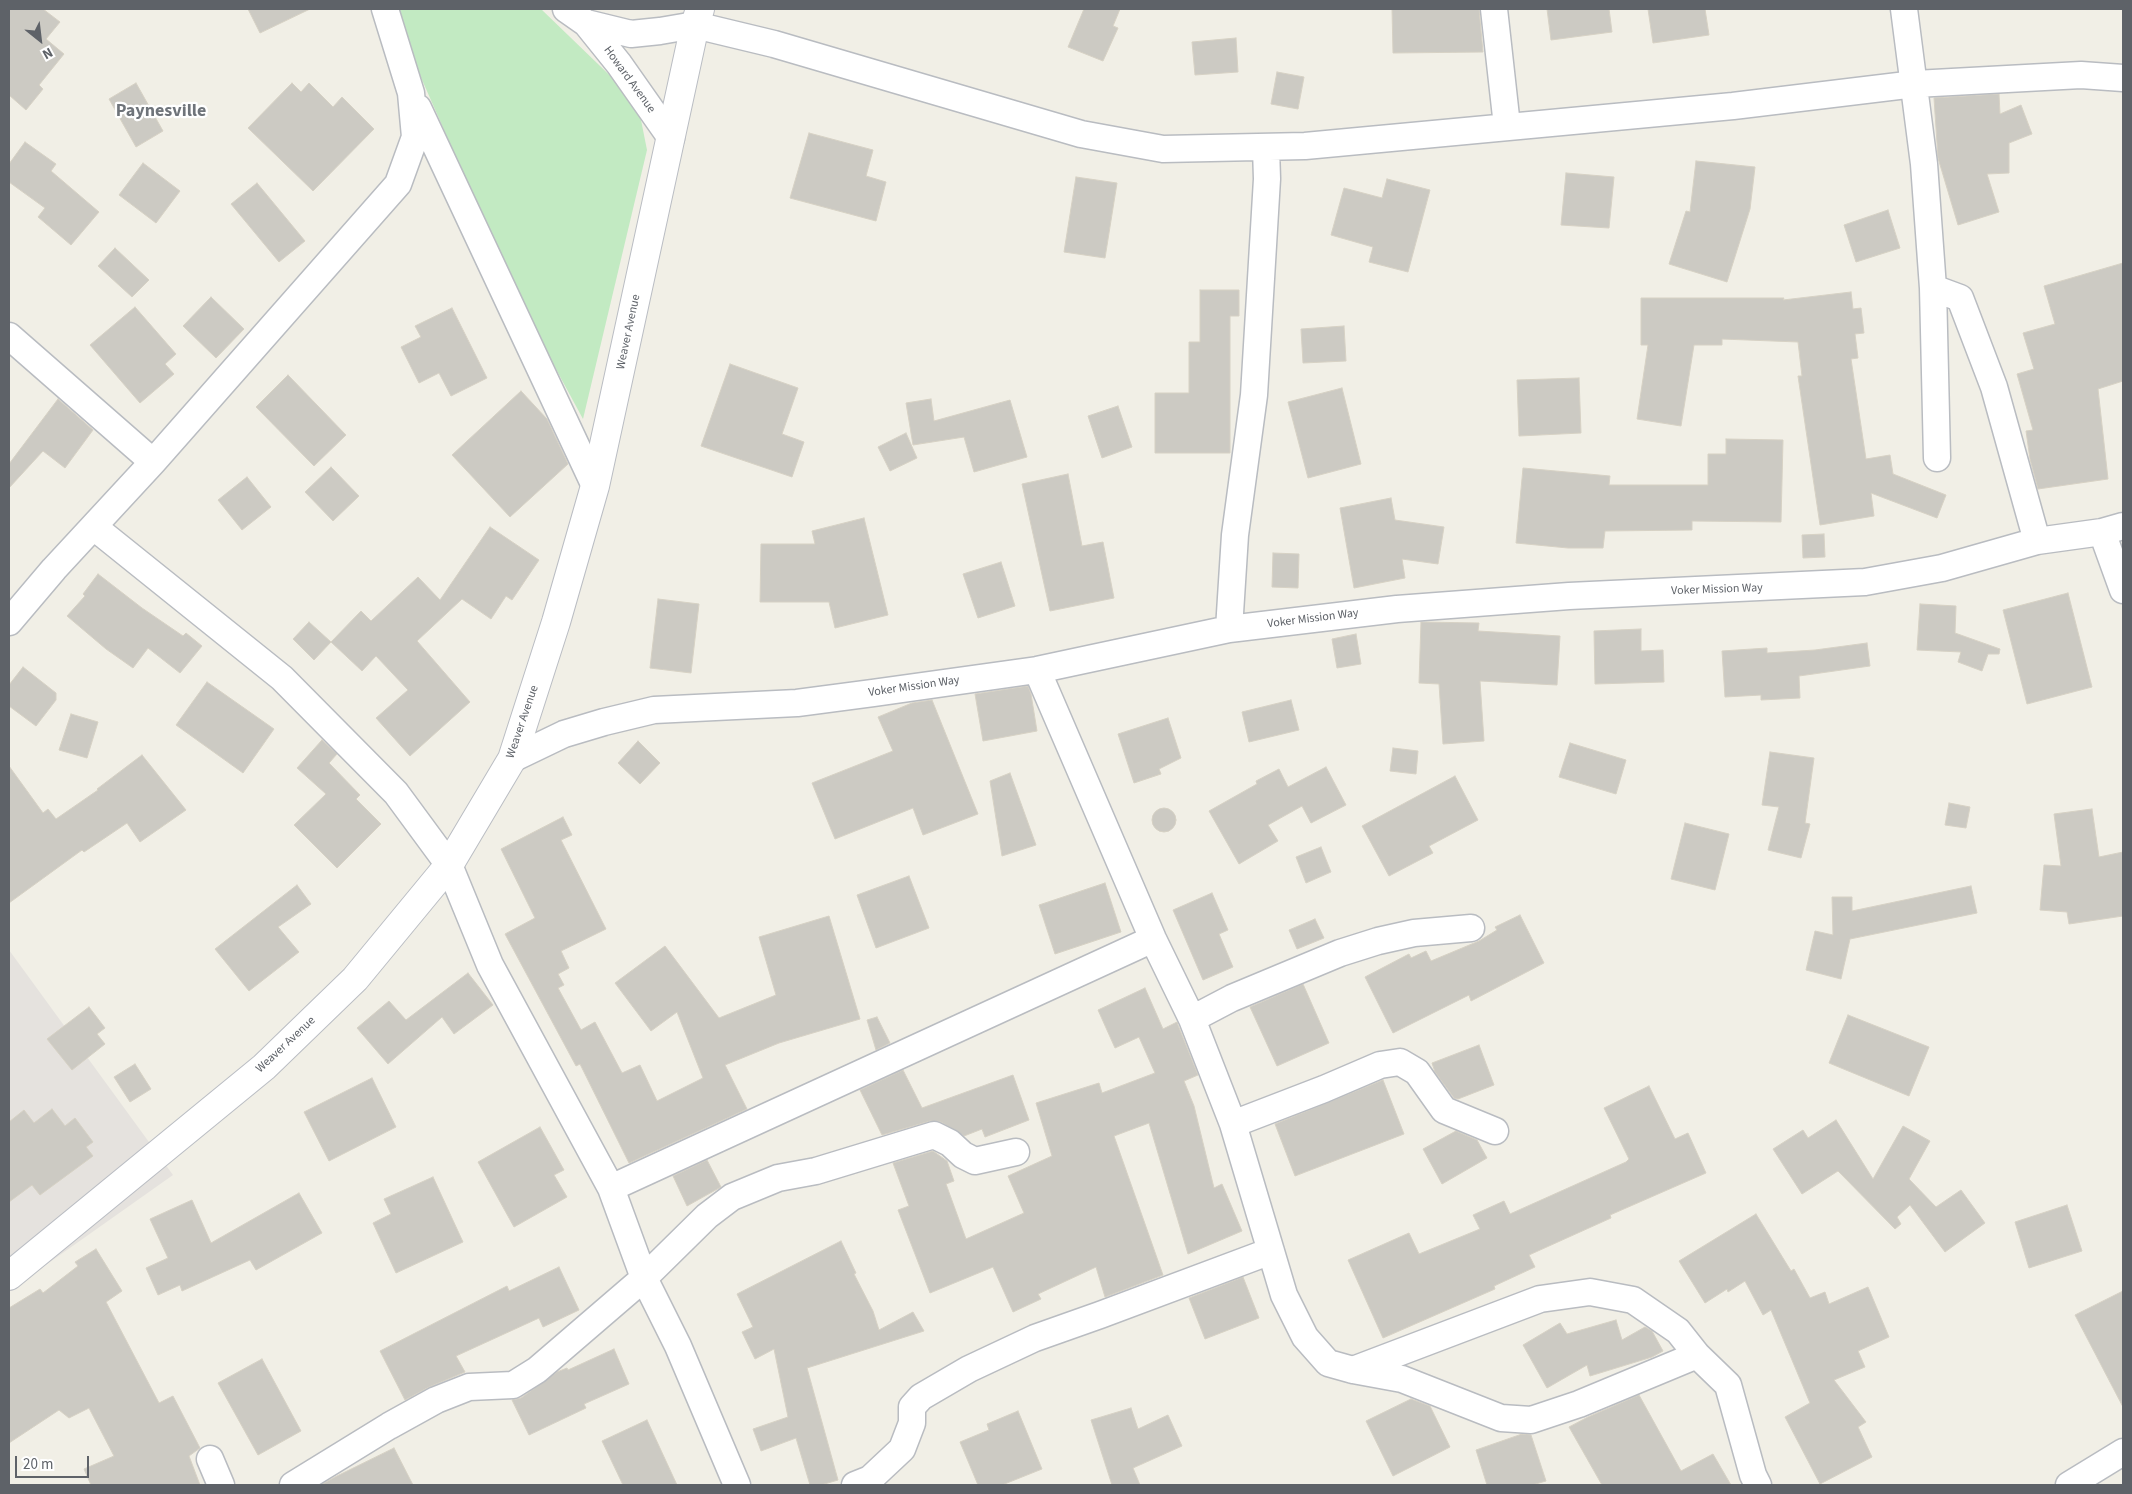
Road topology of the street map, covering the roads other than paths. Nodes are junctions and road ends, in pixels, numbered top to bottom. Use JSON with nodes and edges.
{"nodes":[{"id":1,"x":386,"y":9,"type":"edge"},
{"id":2,"x":1494,"y":9,"type":"edge"},
{"id":3,"x":1904,"y":9,"type":"edge"},
{"id":4,"x":576,"y":16,"type":"edge"},
{"id":5,"x":698,"y":17,"type":"edge"},
{"id":6,"x":2123,"y":78,"type":"edge"},
{"id":7,"x":1915,"y":84,"type":"junction"},
{"id":8,"x":411,"y":93,"type":"junction"},
{"id":9,"x":1507,"y":126,"type":"junction"},
{"id":10,"x":671,"y":138,"type":"junction"},
{"id":11,"x":1266,"y":148,"type":"junction"},
{"id":12,"x":1933,"y":288,"type":"junction"},
{"id":13,"x":9,"y":336,"type":"edge"},
{"id":14,"x":1937,"y":458,"type":"dead end"},
{"id":15,"x":154,"y":462,"type":"junction"},
{"id":16,"x":595,"y":486,"type":"junction"},
{"id":17,"x":94,"y":527,"type":"junction"},
{"id":18,"x":2112,"y":529,"type":"edge"},
{"id":19,"x":2037,"y":541,"type":"junction"},
{"id":20,"x":2123,"y":590,"type":"edge"},
{"id":21,"x":9,"y":622,"type":"edge"},
{"id":22,"x":1229,"y":628,"type":"junction"},
{"id":23,"x":1037,"y":670,"type":"junction"},
{"id":24,"x":512,"y":759,"type":"junction"},
{"id":25,"x":449,"y":865,"type":"junction"},
{"id":26,"x":1471,"y":928,"type":"dead end"},
{"id":27,"x":1153,"y":939,"type":"junction"},
{"id":28,"x":1192,"y":1019,"type":"junction"},
{"id":29,"x":1233,"y":1124,"type":"junction"},
{"id":30,"x":1495,"y":1131,"type":"dead end"},
{"id":31,"x":1016,"y":1152,"type":"dead end"},
{"id":32,"x":610,"y":1188,"type":"junction"},
{"id":33,"x":1271,"y":1251,"type":"junction"},
{"id":34,"x":9,"y":1276,"type":"edge"},
{"id":35,"x":644,"y":1278,"type":"junction"},
{"id":36,"x":1697,"y":1355,"type":"junction"},
{"id":37,"x":1353,"y":1370,"type":"junction"},
{"id":38,"x":2123,"y":1452,"type":"edge"},
{"id":39,"x":210,"y":1459,"type":"dead end"},
{"id":40,"x":220,"y":1485,"type":"edge"},
{"id":41,"x":293,"y":1485,"type":"edge"},
{"id":42,"x":737,"y":1485,"type":"edge"},
{"id":43,"x":856,"y":1485,"type":"edge"},
{"id":44,"x":1758,"y":1485,"type":"edge"},
{"id":45,"x":2068,"y":1485,"type":"edge"}],
"edges":[{"from":1,"to":8,"type":"street"},
{"from":2,"to":9,"type":"street"},
{"from":3,"to":7,"type":"street"},
{"from":4,"to":5,"type":"street","name":"Howard Avenue"},
{"from":4,"to":10,"type":"street","name":"Howard Avenue"},
{"from":5,"to":10,"type":"street","name":"Weaver Avenue"},
{"from":5,"to":11,"type":"street"},
{"from":6,"to":7,"type":"street"},
{"from":7,"to":9,"type":"street"},
{"from":7,"to":12,"type":"street"},
{"from":8,"to":15,"type":"street"},
{"from":8,"to":16,"type":"street"},
{"from":9,"to":11,"type":"street"},
{"from":10,"to":16,"type":"street","name":"Weaver Avenue"},
{"from":11,"to":22,"type":"street"},
{"from":12,"to":14,"type":"street"},
{"from":12,"to":19,"type":"street"},
{"from":13,"to":15,"type":"street"},
{"from":15,"to":17,"type":"street"},
{"from":16,"to":24,"type":"street","name":"Weaver Avenue"},
{"from":17,"to":21,"type":"street"},
{"from":17,"to":25,"type":"street"},
{"from":18,"to":19,"type":"street","name":"Voker Mission Way"},
{"from":18,"to":20,"type":"street"},
{"from":19,"to":22,"type":"street","name":"Voker Mission Way"},
{"from":22,"to":23,"type":"street","name":"Voker Mission Way"},
{"from":23,"to":24,"type":"street","name":"Voker Mission Way"},
{"from":23,"to":27,"type":"street"},
{"from":24,"to":25,"type":"street","name":"Weaver Avenue"},
{"from":25,"to":32,"type":"street"},
{"from":25,"to":34,"type":"street","name":"Weaver Avenue"},
{"from":26,"to":28,"type":"street"},
{"from":27,"to":28,"type":"street"},
{"from":27,"to":32,"type":"street"},
{"from":28,"to":29,"type":"street"},
{"from":29,"to":30,"type":"street"},
{"from":29,"to":33,"type":"street"},
{"from":31,"to":35,"type":"street"},
{"from":32,"to":35,"type":"street"},
{"from":33,"to":37,"type":"street"},
{"from":33,"to":43,"type":"street"},
{"from":35,"to":41,"type":"street"},
{"from":35,"to":42,"type":"street"},
{"from":36,"to":37,"type":"street"},
{"from":36,"to":37,"type":"street"},
{"from":36,"to":44,"type":"street"},
{"from":38,"to":45,"type":"street"},
{"from":39,"to":40,"type":"street"}]}
